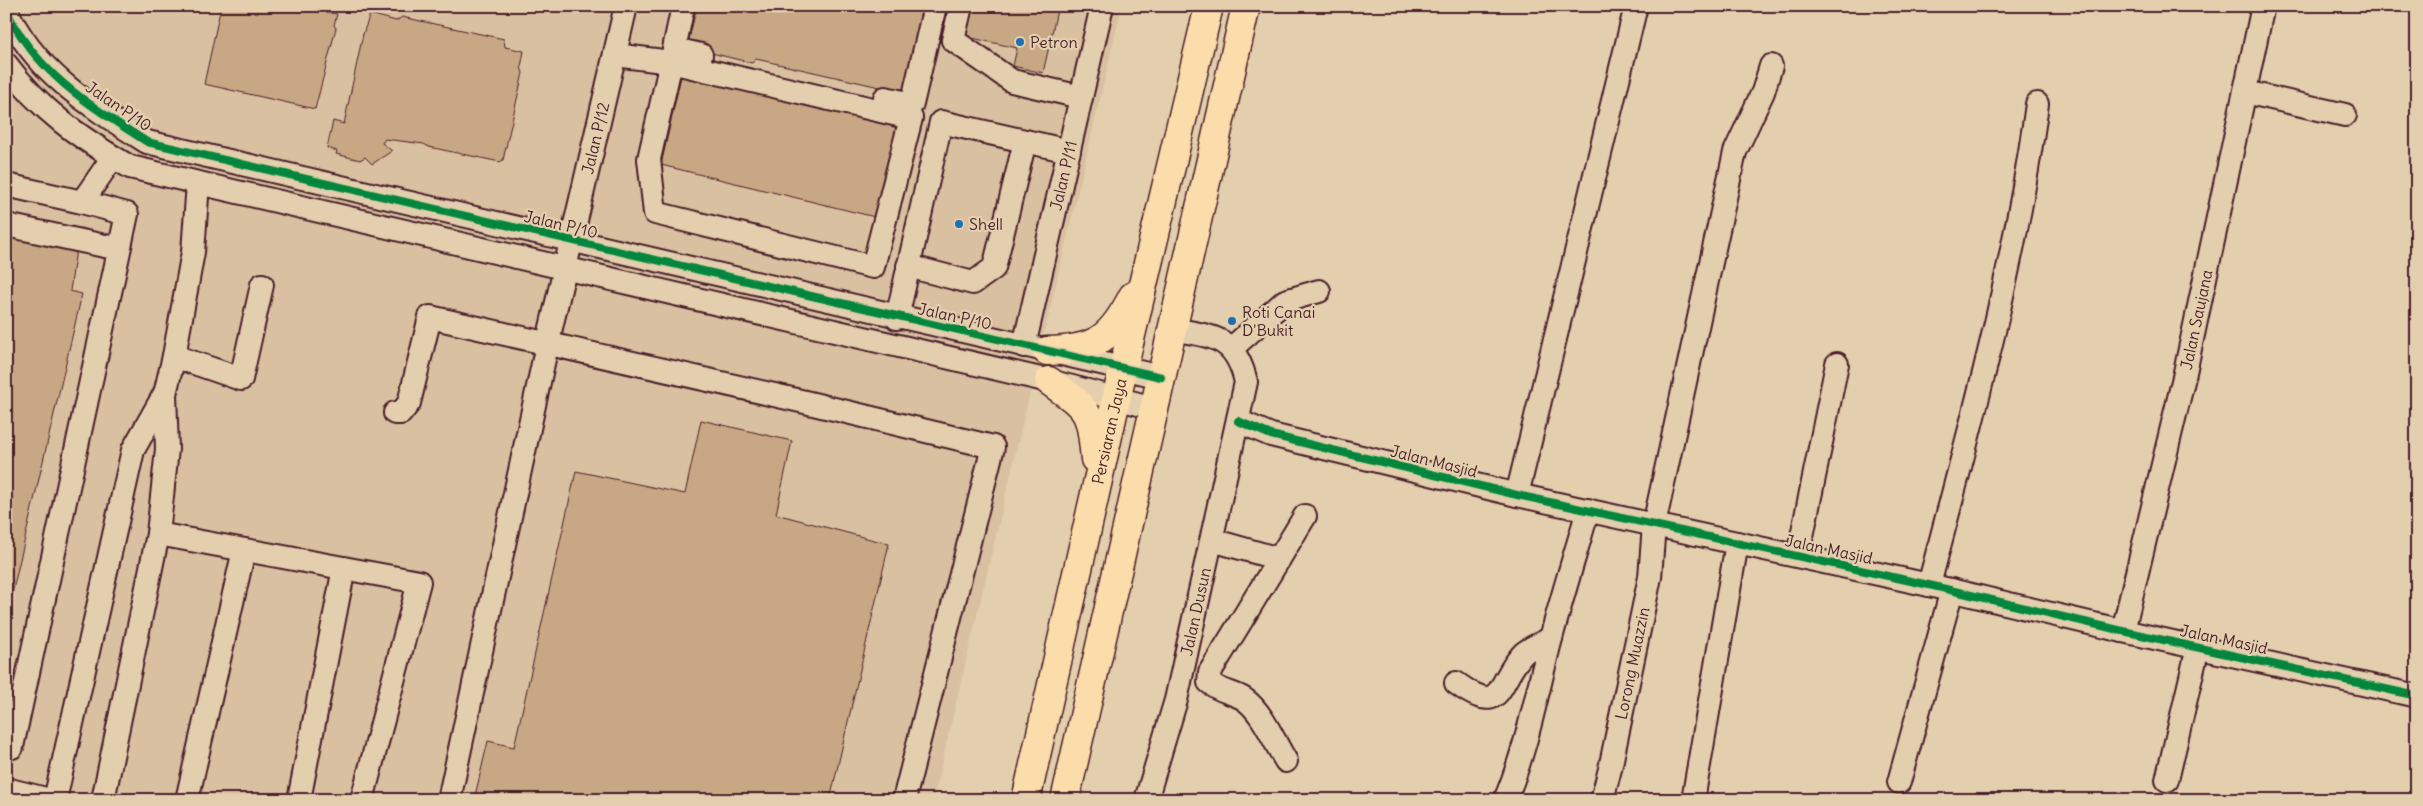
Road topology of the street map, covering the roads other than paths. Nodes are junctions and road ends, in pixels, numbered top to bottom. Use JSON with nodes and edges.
{"nodes":[{"id":1,"x":626,"y":6,"type":"edge"},
{"id":2,"x":683,"y":6,"type":"edge"},
{"id":3,"x":935,"y":6,"type":"edge"},
{"id":4,"x":961,"y":6,"type":"edge"},
{"id":5,"x":1102,"y":6,"type":"edge"},
{"id":6,"x":1209,"y":6,"type":"edge"},
{"id":7,"x":1246,"y":6,"type":"edge"},
{"id":8,"x":1636,"y":6,"type":"edge"},
{"id":9,"x":2263,"y":6,"type":"edge"},
{"id":10,"x":6,"y":9,"type":"edge"},
{"id":11,"x":615,"y":55,"type":"junction"},
{"id":12,"x":671,"y":62,"type":"junction"},
{"id":13,"x":6,"y":64,"type":"edge"},
{"id":14,"x":1771,"y":66,"type":"dead end"},
{"id":15,"x":2245,"y":92,"type":"junction"},
{"id":16,"x":1082,"y":97,"type":"junction"},
{"id":17,"x":2037,"y":104,"type":"dead end"},
{"id":18,"x":2346,"y":115,"type":"dead end"},
{"id":19,"x":1025,"y":141,"type":"junction"},
{"id":20,"x":1069,"y":151,"type":"junction"},
{"id":21,"x":112,"y":157,"type":"junction"},
{"id":22,"x":198,"y":183,"type":"junction"},
{"id":23,"x":6,"y":185,"type":"edge"},
{"id":24,"x":82,"y":202,"type":"junction"},
{"id":25,"x":6,"y":225,"type":"edge"},
{"id":26,"x":573,"y":241,"type":"junction"},
{"id":27,"x":119,"y":249,"type":"junction"},
{"id":28,"x":908,"y":266,"type":"junction"},
{"id":29,"x":1147,"y":267,"type":"junction"},
{"id":30,"x":566,"y":270,"type":"junction"},
{"id":31,"x":262,"y":285,"type":"dead end"},
{"id":32,"x":1320,"y":291,"type":"dead end"},
{"id":33,"x":897,"y":318,"type":"junction"},
{"id":34,"x":1171,"y":329,"type":"junction"},
{"id":35,"x":547,"y":345,"type":"junction"},
{"id":36,"x":1035,"y":348,"type":"junction"},
{"id":37,"x":1232,"y":348,"type":"junction"},
{"id":38,"x":174,"y":356,"type":"junction"},
{"id":39,"x":1837,"y":364,"type":"dead end"},
{"id":40,"x":1123,"y":369,"type":"junction"},
{"id":41,"x":1160,"y":377,"type":"junction"},
{"id":42,"x":1048,"y":381,"type":"junction"},
{"id":43,"x":165,"y":394,"type":"junction"},
{"id":44,"x":1116,"y":398,"type":"junction"},
{"id":45,"x":1154,"y":408,"type":"junction"},
{"id":46,"x":395,"y":413,"type":"dead end"},
{"id":47,"x":1238,"y":421,"type":"junction"},
{"id":48,"x":1097,"y":485,"type":"junction"},
{"id":49,"x":1517,"y":495,"type":"junction"},
{"id":50,"x":1588,"y":510,"type":"junction"},
{"id":51,"x":1305,"y":516,"type":"dead end"},
{"id":52,"x":1654,"y":525,"type":"junction"},
{"id":53,"x":158,"y":534,"type":"junction"},
{"id":54,"x":1212,"y":540,"type":"junction"},
{"id":55,"x":1737,"y":543,"type":"junction"},
{"id":56,"x":244,"y":550,"type":"junction"},
{"id":57,"x":1798,"y":556,"type":"junction"},
{"id":58,"x":1279,"y":559,"type":"junction"},
{"id":59,"x":344,"y":568,"type":"junction"},
{"id":60,"x":1929,"y":585,"type":"junction"},
{"id":61,"x":1952,"y":590,"type":"junction"},
{"id":62,"x":2123,"y":631,"type":"junction"},
{"id":63,"x":1551,"y":638,"type":"junction"},
{"id":64,"x":2198,"y":647,"type":"junction"},
{"id":65,"x":1456,"y":683,"type":"dead end"},
{"id":66,"x":2417,"y":696,"type":"edge"},
{"id":67,"x":6,"y":745,"type":"edge"},
{"id":68,"x":1286,"y":761,"type":"dead end"},
{"id":69,"x":2167,"y":780,"type":"dead end"},
{"id":70,"x":1899,"y":782,"type":"dead end"},
{"id":71,"x":6,"y":789,"type":"edge"},
{"id":72,"x":50,"y":800,"type":"edge"},
{"id":73,"x":55,"y":800,"type":"edge"},
{"id":74,"x":103,"y":800,"type":"edge"},
{"id":75,"x":187,"y":800,"type":"edge"},
{"id":76,"x":299,"y":800,"type":"edge"},
{"id":77,"x":362,"y":800,"type":"edge"},
{"id":78,"x":449,"y":800,"type":"edge"},
{"id":79,"x":904,"y":800,"type":"edge"},
{"id":80,"x":1026,"y":800,"type":"edge"},
{"id":81,"x":1065,"y":800,"type":"edge"},
{"id":82,"x":1146,"y":800,"type":"edge"},
{"id":83,"x":1505,"y":800,"type":"edge"},
{"id":84,"x":1602,"y":800,"type":"edge"},
{"id":85,"x":1693,"y":800,"type":"edge"}],
"edges":[{"from":1,"to":11,"type":"street","name":"Jalan P/12"},
{"from":2,"to":3,"type":"street"},
{"from":4,"to":16,"type":"street"},
{"from":5,"to":16,"type":"street","name":"Jalan P/11"},
{"from":6,"to":29,"type":"main road","name":"Persiaran Jaya"},
{"from":7,"to":34,"type":"main road"},
{"from":8,"to":49,"type":"street"},
{"from":9,"to":15,"type":"street","name":"Jalan Saujana"},
{"from":10,"to":26,"type":"street","name":"Jalan P/10"},
{"from":11,"to":12,"type":"street"},
{"from":11,"to":26,"type":"street","name":"Jalan P/12"},
{"from":12,"to":12,"type":"street"},
{"from":13,"to":21,"type":"street"},
{"from":14,"to":52,"type":"street","name":"Lorong Muazzin"},
{"from":15,"to":18,"type":"street"},
{"from":15,"to":62,"type":"street","name":"Jalan Saujana"},
{"from":16,"to":20,"type":"street","name":"Jalan P/11"},
{"from":17,"to":60,"type":"street"},
{"from":19,"to":20,"type":"street"},
{"from":19,"to":28,"type":"street"},
{"from":19,"to":28,"type":"street"},
{"from":20,"to":36,"type":"street","name":"Jalan P/11"},
{"from":21,"to":22,"type":"street"},
{"from":21,"to":24,"type":"street"},
{"from":22,"to":30,"type":"street"},
{"from":22,"to":38,"type":"street"},
{"from":23,"to":24,"type":"street"},
{"from":24,"to":27,"type":"street"},
{"from":25,"to":27,"type":"street"},
{"from":26,"to":30,"type":"street","name":"Jalan P/12"},
{"from":26,"to":33,"type":"street","name":"Jalan P/10"},
{"from":27,"to":67,"type":"street"},
{"from":28,"to":33,"type":"street"},
{"from":29,"to":36,"type":"main road"},
{"from":29,"to":40,"type":"main road","name":"Persiaran Jaya"},
{"from":30,"to":35,"type":"street","name":"Jalan P/12"},
{"from":30,"to":42,"type":"street"},
{"from":31,"to":38,"type":"street"},
{"from":32,"to":37,"type":"street"},
{"from":33,"to":36,"type":"street","name":"Jalan P/10"},
{"from":34,"to":37,"type":"street"},
{"from":34,"to":41,"type":"main road"},
{"from":35,"to":46,"type":"street"},
{"from":35,"to":78,"type":"street","name":"Jalan P/12"},
{"from":35,"to":79,"type":"street"},
{"from":36,"to":40,"type":"street","name":"Jalan P/10"},
{"from":37,"to":47,"type":"street"},
{"from":38,"to":43,"type":"street"},
{"from":39,"to":57,"type":"street"},
{"from":40,"to":41,"type":"street","name":"Jalan P/10"},
{"from":40,"to":44,"type":"main road","name":"Persiaran Jaya"},
{"from":41,"to":45,"type":"main road"},
{"from":42,"to":44,"type":"street"},
{"from":42,"to":48,"type":"main road"},
{"from":43,"to":53,"type":"street"},
{"from":43,"to":73,"type":"street"},
{"from":44,"to":45,"type":"street"},
{"from":44,"to":48,"type":"main road","name":"Persiaran Jaya"},
{"from":45,"to":81,"type":"main road"},
{"from":47,"to":49,"type":"street","name":"Jalan Masjid"},
{"from":47,"to":54,"type":"street","name":"Jalan Dusun"},
{"from":48,"to":80,"type":"main road","name":"Persiaran Jaya"},
{"from":49,"to":50,"type":"street","name":"Jalan Masjid"},
{"from":50,"to":52,"type":"street","name":"Jalan Masjid"},
{"from":50,"to":63,"type":"street"},
{"from":51,"to":58,"type":"street"},
{"from":52,"to":55,"type":"street","name":"Jalan Masjid"},
{"from":52,"to":84,"type":"street","name":"Lorong Muazzin"},
{"from":53,"to":56,"type":"street"},
{"from":53,"to":74,"type":"street"},
{"from":54,"to":58,"type":"street"},
{"from":54,"to":82,"type":"street","name":"Jalan Dusun"},
{"from":55,"to":57,"type":"street","name":"Jalan Masjid"},
{"from":55,"to":85,"type":"street"},
{"from":56,"to":59,"type":"street"},
{"from":56,"to":75,"type":"street"},
{"from":57,"to":60,"type":"street","name":"Jalan Masjid"},
{"from":58,"to":68,"type":"street"},
{"from":59,"to":76,"type":"street"},
{"from":59,"to":77,"type":"street"},
{"from":60,"to":61,"type":"street","name":"Jalan Masjid"},
{"from":61,"to":62,"type":"street","name":"Jalan Masjid"},
{"from":61,"to":70,"type":"street"},
{"from":62,"to":64,"type":"street","name":"Jalan Masjid"},
{"from":63,"to":65,"type":"street"},
{"from":63,"to":83,"type":"street"},
{"from":64,"to":66,"type":"street","name":"Jalan Masjid"},
{"from":64,"to":69,"type":"street"},
{"from":71,"to":72,"type":"street"}]}
